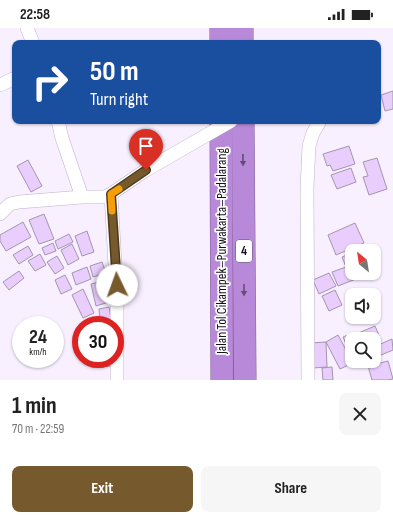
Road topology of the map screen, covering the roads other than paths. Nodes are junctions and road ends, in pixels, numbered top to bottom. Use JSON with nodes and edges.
{"nodes":[{"id":1,"x":27,"y":28,"type":"edge"},
{"id":2,"x":221,"y":28,"type":"edge"},
{"id":3,"x":242,"y":28,"type":"edge"},
{"id":4,"x":32,"y":40,"type":"edge"},
{"id":5,"x":221,"y":40,"type":"edge"},
{"id":6,"x":242,"y":40,"type":"edge"},
{"id":7,"x":12,"y":79,"type":"edge"},
{"id":8,"x":0,"y":85,"type":"edge"},
{"id":9,"x":59,"y":124,"type":"edge"},
{"id":10,"x":221,"y":124,"type":"edge"},
{"id":11,"x":226,"y":124,"type":"edge"},
{"id":12,"x":243,"y":124,"type":"edge"},
{"id":13,"x":318,"y":124,"type":"edge"},
{"id":14,"x":111,"y":194,"type":"junction"},
{"id":15,"x":82,"y":197,"type":"junction"},
{"id":16,"x":0,"y":214,"type":"edge"},
{"id":17,"x":117,"y":380,"type":"edge"},
{"id":18,"x":222,"y":380,"type":"edge"},
{"id":19,"x":245,"y":380,"type":"edge"},
{"id":20,"x":308,"y":380,"type":"edge"}],
"edges":[{"from":1,"to":4,"type":"street"},
{"from":2,"to":5,"type":"highway"},
{"from":3,"to":6,"type":"highway"},
{"from":7,"to":8,"type":"street"},
{"from":9,"to":15,"type":"street"},
{"from":10,"to":18,"type":"highway","name":"Jalan Tol Cikampek–Purwakarta–Padalarang","number":"4"},
{"from":11,"to":14,"type":"street","bridge":true},
{"from":12,"to":19,"type":"highway","name":"Jalan Tol Cikampek–Purwakarta–Padalarang","number":"4","one_way":true},
{"from":13,"to":20,"type":"street"},
{"from":14,"to":15,"type":"street"},
{"from":14,"to":17,"type":"street"},
{"from":15,"to":16,"type":"street"}]}
